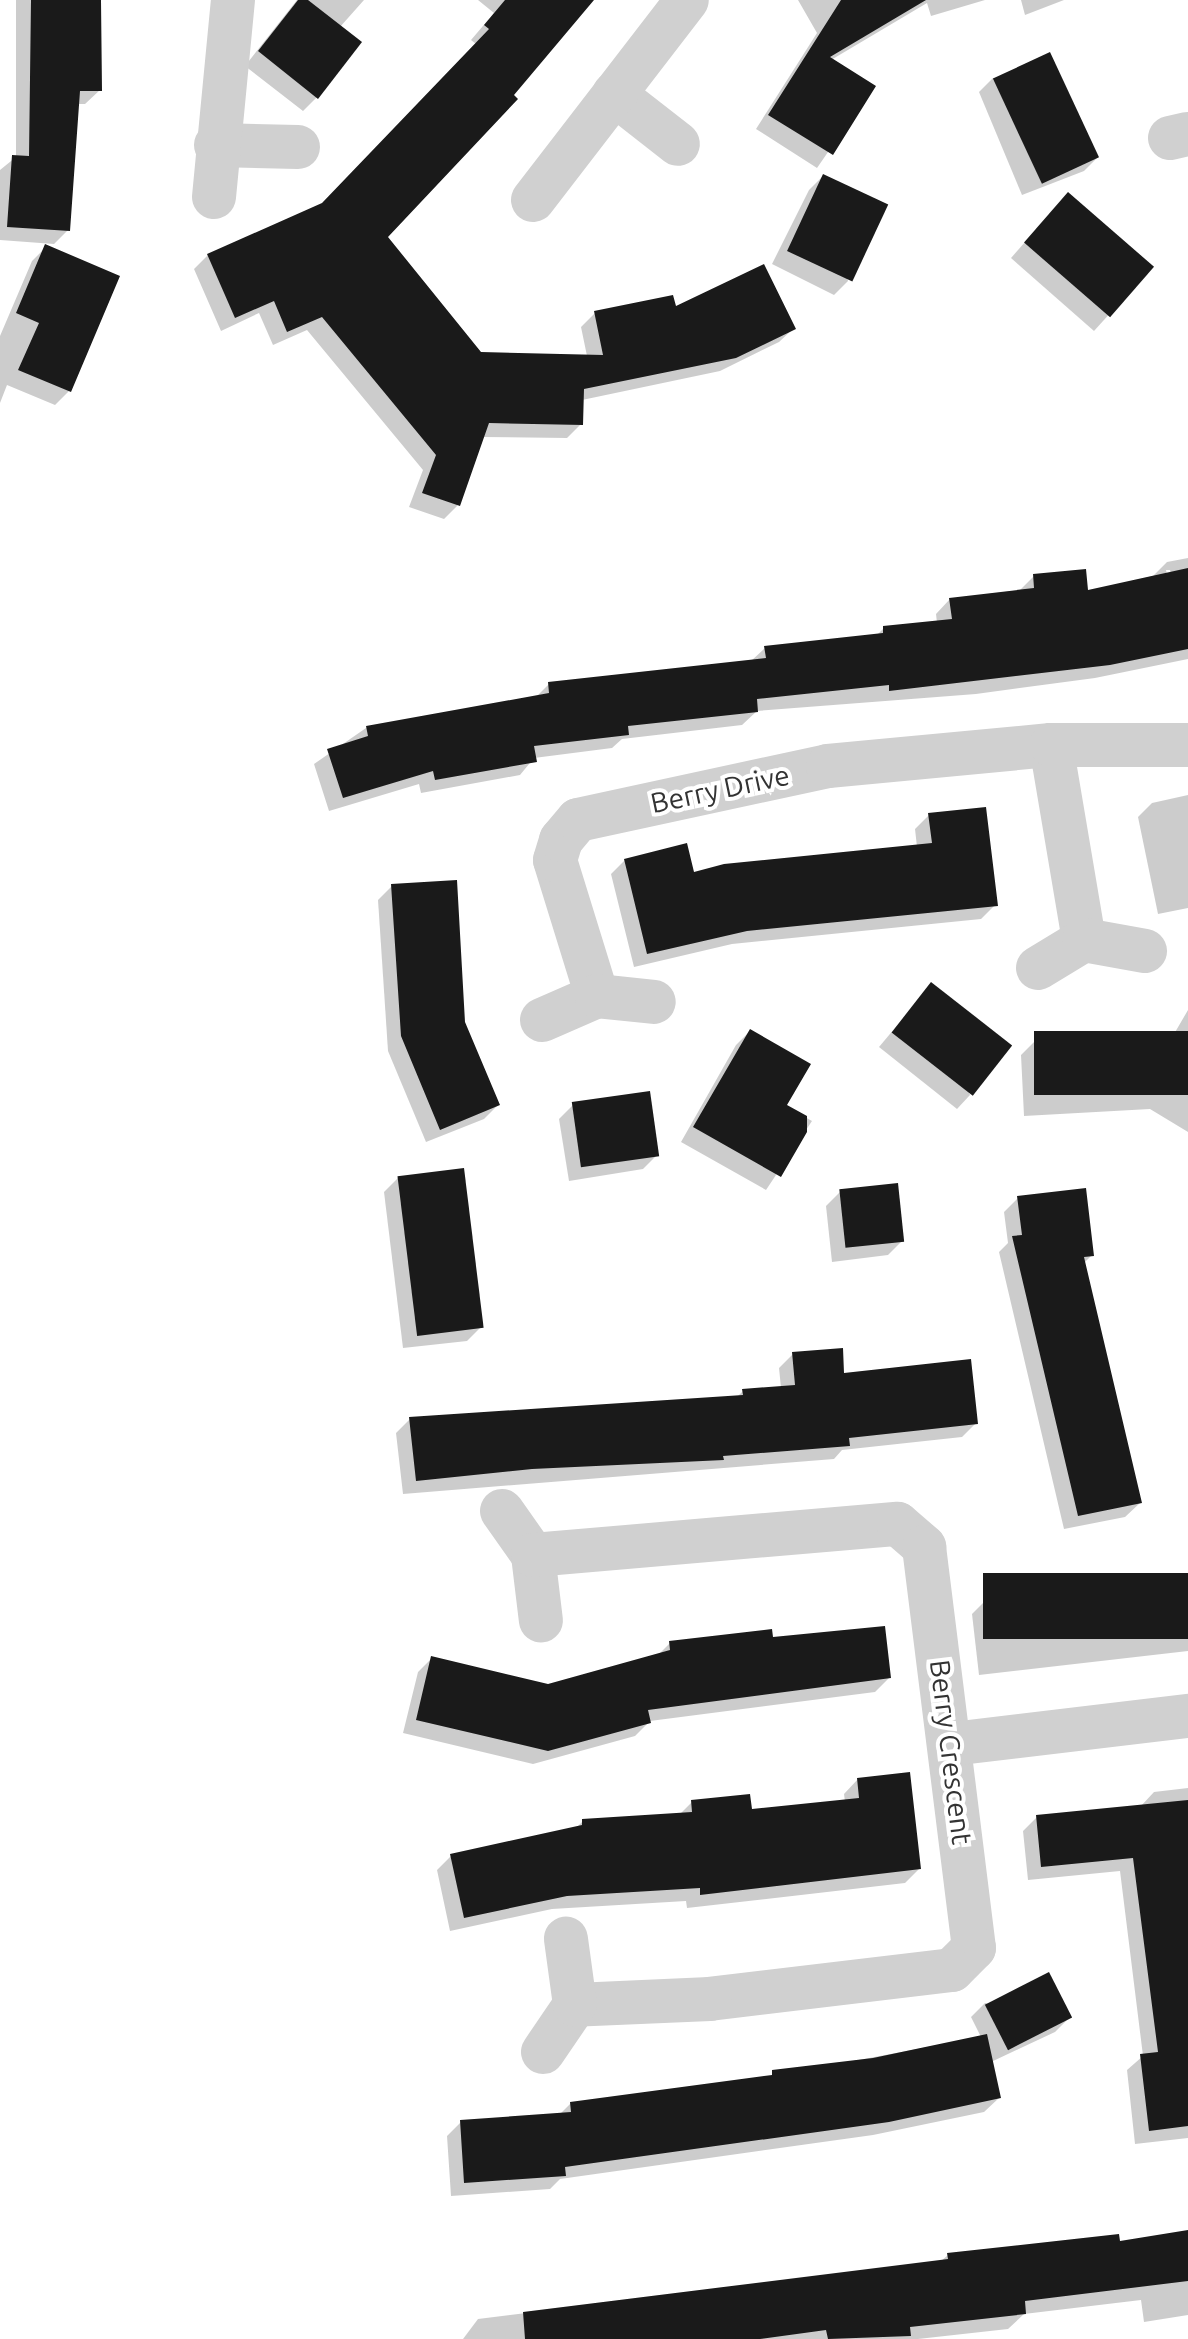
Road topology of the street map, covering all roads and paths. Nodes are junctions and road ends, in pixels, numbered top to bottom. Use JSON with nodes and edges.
{"nodes":[{"id":1,"x":233,"y":0,"type":"edge"},
{"id":2,"x":687,"y":0,"type":"edge"},
{"id":3,"x":614,"y":94,"type":"junction"},
{"id":4,"x":678,"y":144,"type":"dead end"},
{"id":5,"x":216,"y":145,"type":"junction"},
{"id":6,"x":298,"y":147,"type":"dead end"},
{"id":7,"x":214,"y":197,"type":"dead end"},
{"id":8,"x":533,"y":200,"type":"dead end"},
{"id":9,"x":1051,"y":745,"type":"junction"},
{"id":10,"x":1188,"y":745,"type":"edge"},
{"id":11,"x":1084,"y":940,"type":"junction"},
{"id":12,"x":1145,"y":951,"type":"dead end"},
{"id":13,"x":1038,"y":968,"type":"dead end"},
{"id":14,"x":597,"y":996,"type":"junction"},
{"id":15,"x":654,"y":1002,"type":"dead end"},
{"id":16,"x":542,"y":1020,"type":"dead end"},
{"id":17,"x":502,"y":1511,"type":"dead end"},
{"id":18,"x":533,"y":1555,"type":"junction"},
{"id":19,"x":541,"y":1621,"type":"dead end"},
{"id":20,"x":1188,"y":1716,"type":"edge"},
{"id":21,"x":952,"y":1744,"type":"junction"},
{"id":22,"x":566,"y":1939,"type":"dead end"},
{"id":23,"x":575,"y":2005,"type":"junction"},
{"id":24,"x":543,"y":2052,"type":"dead end"}],
"edges":[{"from":1,"to":5,"type":"street"},
{"from":2,"to":3,"type":"street"},
{"from":3,"to":4,"type":"street"},
{"from":3,"to":8,"type":"street"},
{"from":5,"to":6,"type":"street"},
{"from":5,"to":7,"type":"street"},
{"from":9,"to":10,"type":"street","name":"Berry Drive"},
{"from":9,"to":11,"type":"street"},
{"from":9,"to":14,"type":"street","name":"Berry Drive"},
{"from":11,"to":12,"type":"street"},
{"from":11,"to":13,"type":"street"},
{"from":14,"to":15,"type":"street"},
{"from":14,"to":16,"type":"street"},
{"from":17,"to":18,"type":"street"},
{"from":18,"to":19,"type":"street"},
{"from":18,"to":21,"type":"street","name":"Berry Crescent"},
{"from":20,"to":21,"type":"street"},
{"from":21,"to":23,"type":"street","name":"Berry Crescent"},
{"from":22,"to":23,"type":"street"},
{"from":23,"to":24,"type":"street"}]}
